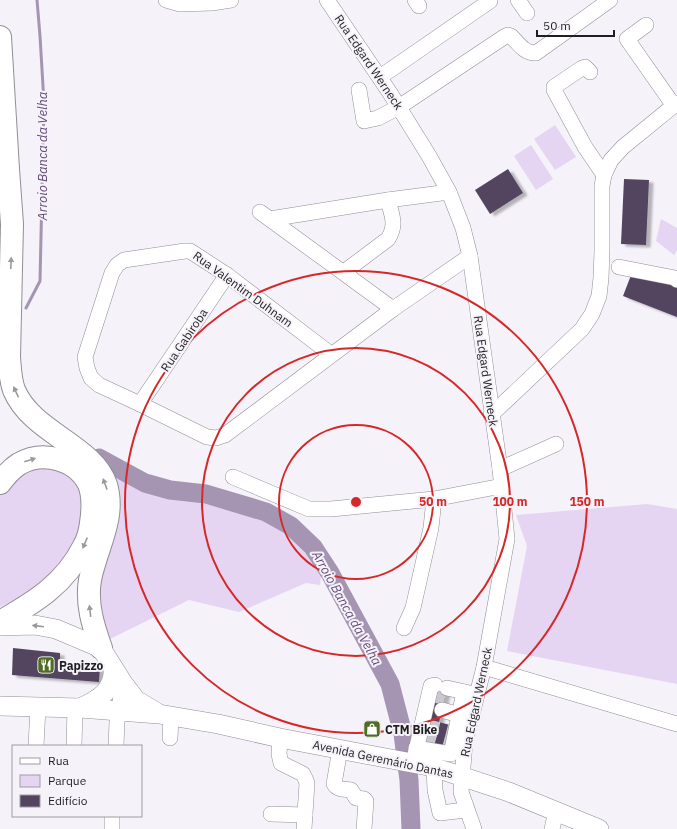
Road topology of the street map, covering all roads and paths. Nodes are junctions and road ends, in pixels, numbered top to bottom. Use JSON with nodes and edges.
{"nodes":[{"id":1,"x":166,"y":0,"type":"edge"},
{"id":2,"x":231,"y":0,"type":"edge"},
{"id":3,"x":327,"y":0,"type":"edge"},
{"id":4,"x":610,"y":0,"type":"edge"},
{"id":5,"x":490,"y":1,"type":"edge"},
{"id":6,"x":646,"y":25,"type":"dead end"},
{"id":7,"x":0,"y":38,"type":"edge"},
{"id":8,"x":590,"y":72,"type":"dead end"},
{"id":9,"x":380,"y":77,"type":"junction"},
{"id":10,"x":662,"y":83,"type":"dead end"},
{"id":11,"x":359,"y":90,"type":"dead end"},
{"id":12,"x":676,"y":104,"type":"edge"},
{"id":13,"x":399,"y":107,"type":"junction"},
{"id":14,"x":590,"y":144,"type":"dead end"},
{"id":15,"x":8,"y":169,"type":"junction"},
{"id":16,"x":606,"y":172,"type":"junction"},
{"id":17,"x":449,"y":192,"type":"junction"},
{"id":18,"x":388,"y":200,"type":"junction"},
{"id":19,"x":0,"y":239,"type":"edge"},
{"id":20,"x":470,"y":256,"type":"junction"},
{"id":21,"x":619,"y":267,"type":"dead end"},
{"id":22,"x":344,"y":272,"type":"junction"},
{"id":23,"x":228,"y":275,"type":"junction"},
{"id":24,"x":676,"y":278,"type":"edge"},
{"id":25,"x":393,"y":309,"type":"junction"},
{"id":26,"x":332,"y":355,"type":"junction"},
{"id":27,"x":140,"y":404,"type":"junction"},
{"id":28,"x":492,"y":415,"type":"junction"},
{"id":29,"x":556,"y":444,"type":"dead end"},
{"id":30,"x":500,"y":470,"type":"junction"},
{"id":31,"x":233,"y":477,"type":"dead end"},
{"id":32,"x":0,"y":483,"type":"edge"},
{"id":33,"x":502,"y":486,"type":"junction"},
{"id":34,"x":434,"y":499,"type":"junction"},
{"id":35,"x":0,"y":622,"type":"edge"},
{"id":36,"x":0,"y":626,"type":"edge"},
{"id":37,"x":404,"y":628,"type":"dead end"},
{"id":38,"x":101,"y":648,"type":"junction"},
{"id":39,"x":484,"y":668,"type":"junction"},
{"id":40,"x":118,"y":676,"type":"junction"},
{"id":41,"x":436,"y":698,"type":"junction"},
{"id":42,"x":465,"y":701,"type":"junction"},
{"id":43,"x":0,"y":706,"type":"edge"},
{"id":44,"x":38,"y":707,"type":"junction"},
{"id":45,"x":77,"y":708,"type":"junction"},
{"id":46,"x":120,"y":711,"type":"junction"},
{"id":47,"x":165,"y":715,"type":"junction"},
{"id":48,"x":677,"y":724,"type":"edge"},
{"id":49,"x":170,"y":738,"type":"dead end"},
{"id":50,"x":280,"y":738,"type":"junction"},
{"id":51,"x":36,"y":745,"type":"edge"},
{"id":52,"x":74,"y":745,"type":"edge"},
{"id":53,"x":116,"y":745,"type":"edge"},
{"id":54,"x":415,"y":745,"type":"junction"},
{"id":55,"x":340,"y":749,"type":"junction"},
{"id":56,"x":434,"y":768,"type":"junction"},
{"id":57,"x":462,"y":776,"type":"junction"},
{"id":58,"x":466,"y":810,"type":"junction"},
{"id":59,"x":271,"y":814,"type":"dead end"},
{"id":60,"x":112,"y":817,"type":"edge"},
{"id":61,"x":554,"y":820,"type":"edge"},
{"id":62,"x":304,"y":822,"type":"edge"},
{"id":63,"x":112,"y":829,"type":"edge"},
{"id":64,"x":364,"y":829,"type":"edge"},
{"id":65,"x":474,"y":829,"type":"edge"},
{"id":66,"x":599,"y":829,"type":"edge"}],
"edges":[{"from":1,"to":2,"type":"street"},
{"from":3,"to":9,"type":"street","name":"Rua Edgard Werneck"},
{"from":4,"to":13,"type":"street"},
{"from":5,"to":9,"type":"street"},
{"from":6,"to":12,"type":"street"},
{"from":7,"to":15,"type":"highway"},
{"from":8,"to":16,"type":"street"},
{"from":9,"to":13,"type":"street","name":"Rua Edgard Werneck"},
{"from":10,"to":12,"type":"street"},
{"from":11,"to":13,"type":"street"},
{"from":12,"to":16,"type":"street"},
{"from":13,"to":17,"type":"street","name":"Rua Edgard Werneck"},
{"from":14,"to":16,"type":"street"},
{"from":15,"to":19,"type":"highway"},
{"from":38,"to":15,"type":"highway","one_way":true},
{"from":16,"to":28,"type":"street"},
{"from":17,"to":18,"type":"street"},
{"from":17,"to":20,"type":"street","name":"Rua Edgard Werneck"},
{"from":18,"to":22,"type":"street"},
{"from":18,"to":22,"type":"street"},
{"from":20,"to":25,"type":"street","name":"Rua Valentim Duhnam"},
{"from":20,"to":28,"type":"street","name":"Rua Edgard Werneck"},
{"from":21,"to":24,"type":"street"},
{"from":22,"to":25,"type":"street"},
{"from":23,"to":26,"type":"street","name":"Rua Valentim Duhnam"},
{"from":23,"to":27,"type":"street","name":"Rua Gabiroba"},
{"from":23,"to":27,"type":"street","name":"Rua Valentim Duhnam"},
{"from":25,"to":26,"type":"street","name":"Rua Valentim Duhnam"},
{"from":26,"to":27,"type":"street","name":"Rua Valentim Duhnam"},
{"from":28,"to":30,"type":"street","name":"Rua Edgard Werneck"},
{"from":29,"to":30,"type":"street"},
{"from":30,"to":33,"type":"street","name":"Rua Edgard Werneck"},
{"from":31,"to":34,"type":"street"},
{"from":32,"to":35,"type":"highway","one_way":true},
{"from":33,"to":34,"type":"street"},
{"from":33,"to":39,"type":"street","name":"Rua Edgard Werneck"},
{"from":34,"to":37,"type":"street"},
{"from":38,"to":36,"type":"main road","one_way":true},
{"from":38,"to":40,"type":"main road","name":"Avenida Geremário Dantas"},
{"from":39,"to":42,"type":"street","name":"Rua Edgard Werneck"},
{"from":39,"to":48,"type":"street"},
{"from":40,"to":45,"type":"main road"},
{"from":40,"to":46,"type":"street"},
{"from":40,"to":47,"type":"main road","name":"Avenida Geremário Dantas"},
{"from":41,"to":42,"type":"street"},
{"from":41,"to":42,"type":"street"},
{"from":41,"to":54,"type":"street"},
{"from":42,"to":54,"type":"street"},
{"from":42,"to":57,"type":"street","name":"Rua Edgard Werneck"},
{"from":43,"to":44,"type":"main road","name":"Avenida Geremário Dantas"},
{"from":44,"to":45,"type":"main road","name":"Avenida Geremário Dantas"},
{"from":44,"to":51,"type":"street"},
{"from":45,"to":46,"type":"main road","name":"Avenida Geremário Dantas"},
{"from":45,"to":52,"type":"street"},
{"from":46,"to":47,"type":"main road","name":"Avenida Geremário Dantas"},
{"from":46,"to":53,"type":"street"},
{"from":47,"to":49,"type":"street"},
{"from":47,"to":50,"type":"main road","name":"Avenida Geremário Dantas"},
{"from":50,"to":55,"type":"main road","name":"Avenida Geremário Dantas"},
{"from":50,"to":62,"type":"street"},
{"from":54,"to":55,"type":"main road","name":"Avenida Geremário Dantas"},
{"from":54,"to":56,"type":"main road","name":"Avenida Geremário Dantas"},
{"from":55,"to":64,"type":"street"},
{"from":56,"to":57,"type":"main road","name":"Avenida Geremário Dantas"},
{"from":56,"to":58,"type":"street"},
{"from":57,"to":58,"type":"street","name":"Rua Edgard Werneck"},
{"from":57,"to":61,"type":"main road","name":"Avenida Geremário Dantas"},
{"from":58,"to":65,"type":"street","name":"Rua Edgard Werneck"},
{"from":59,"to":62,"type":"street"},
{"from":60,"to":63,"type":"street"},
{"from":61,"to":66,"type":"main road","name":"Avenida Geremário Dantas"}]}
